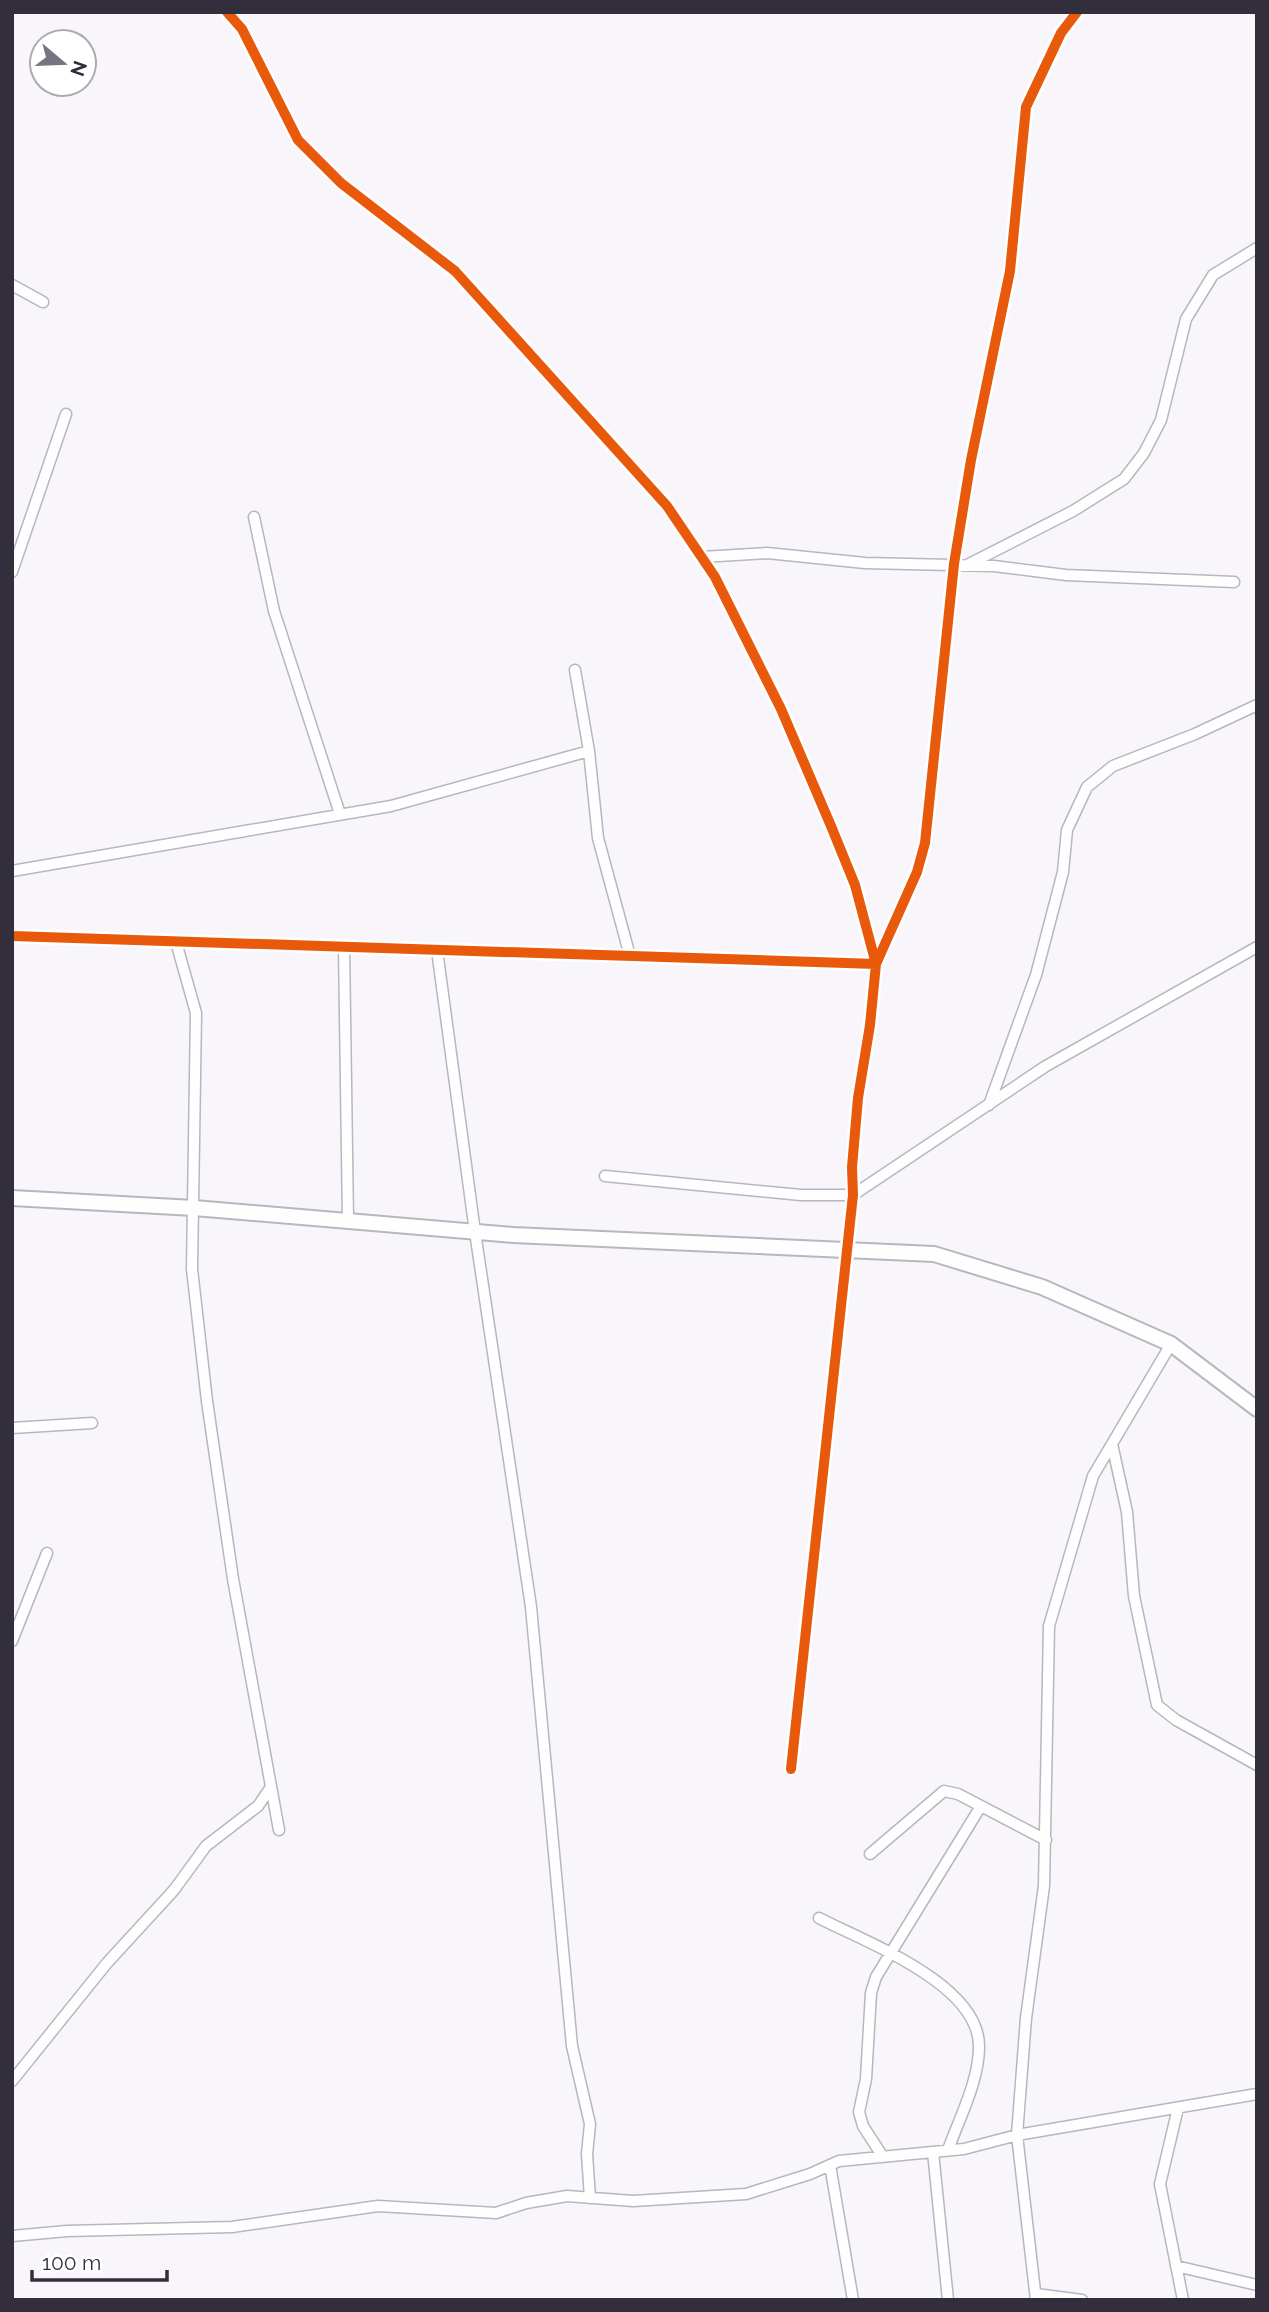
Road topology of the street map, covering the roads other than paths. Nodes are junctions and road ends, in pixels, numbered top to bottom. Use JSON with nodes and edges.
{"nodes":[{"id":1,"x":227,"y":12,"type":"edge"},
{"id":2,"x":1077,"y":12,"type":"edge"},
{"id":3,"x":1257,"y":248,"type":"edge"},
{"id":4,"x":12,"y":285,"type":"edge"},
{"id":5,"x":43,"y":302,"type":"dead end"},
{"id":6,"x":66,"y":414,"type":"dead end"},
{"id":7,"x":254,"y":517,"type":"dead end"},
{"id":8,"x":702,"y":557,"type":"junction"},
{"id":9,"x":954,"y":564,"type":"junction"},
{"id":10,"x":969,"y":565,"type":"junction"},
{"id":11,"x":12,"y":572,"type":"edge"},
{"id":12,"x":1234,"y":582,"type":"dead end"},
{"id":13,"x":575,"y":670,"type":"dead end"},
{"id":14,"x":1257,"y":705,"type":"edge"},
{"id":15,"x":589,"y":751,"type":"junction"},
{"id":16,"x":340,"y":814,"type":"junction"},
{"id":17,"x":12,"y":871,"type":"edge"},
{"id":18,"x":12,"y":936,"type":"edge"},
{"id":19,"x":176,"y":942,"type":"junction"},
{"id":20,"x":344,"y":947,"type":"junction"},
{"id":21,"x":1257,"y":947,"type":"edge"},
{"id":22,"x":437,"y":950,"type":"junction"},
{"id":23,"x":630,"y":956,"type":"junction"},
{"id":24,"x":876,"y":964,"type":"junction"},
{"id":25,"x":989,"y":1105,"type":"junction"},
{"id":26,"x":606,"y":1175,"type":"dead end"},
{"id":27,"x":853,"y":1195,"type":"junction"},
{"id":28,"x":12,"y":1198,"type":"edge"},
{"id":29,"x":194,"y":1208,"type":"junction"},
{"id":30,"x":348,"y":1221,"type":"junction"},
{"id":31,"x":475,"y":1232,"type":"junction"},
{"id":32,"x":845,"y":1252,"type":"junction"},
{"id":33,"x":1171,"y":1344,"type":"junction"},
{"id":34,"x":1257,"y":1409,"type":"edge"},
{"id":35,"x":92,"y":1423,"type":"dead end"},
{"id":36,"x":12,"y":1428,"type":"edge"},
{"id":37,"x":1112,"y":1444,"type":"junction"},
{"id":38,"x":47,"y":1553,"type":"dead end"},
{"id":39,"x":12,"y":1641,"type":"edge"},
{"id":40,"x":1257,"y":1765,"type":"edge"},
{"id":41,"x":791,"y":1769,"type":"dead end"},
{"id":42,"x":271,"y":1787,"type":"junction"},
{"id":43,"x":981,"y":1806,"type":"junction"},
{"id":44,"x":279,"y":1830,"type":"dead end"},
{"id":45,"x":1046,"y":1840,"type":"junction"},
{"id":46,"x":870,"y":1854,"type":"dead end"},
{"id":47,"x":819,"y":1918,"type":"dead end"},
{"id":48,"x":890,"y":1955,"type":"junction"},
{"id":49,"x":12,"y":2081,"type":"edge"},
{"id":50,"x":1257,"y":2094,"type":"edge"},
{"id":51,"x":1178,"y":2108,"type":"junction"},
{"id":52,"x":1017,"y":2135,"type":"junction"},
{"id":53,"x":948,"y":2150,"type":"junction"},
{"id":54,"x":933,"y":2152,"type":"junction"},
{"id":55,"x":883,"y":2157,"type":"junction"},
{"id":56,"x":830,"y":2165,"type":"junction"},
{"id":57,"x":590,"y":2198,"type":"junction"},
{"id":58,"x":12,"y":2236,"type":"edge"},
{"id":59,"x":1176,"y":2266,"type":"junction"},
{"id":60,"x":1257,"y":2285,"type":"edge"},
{"id":61,"x":1036,"y":2297,"type":"edge"},
{"id":62,"x":853,"y":2300,"type":"edge"},
{"id":63,"x":948,"y":2300,"type":"edge"},
{"id":64,"x":1082,"y":2300,"type":"edge"},
{"id":65,"x":1183,"y":2300,"type":"edge"}],
"edges":[{"from":1,"to":8,"type":"street"},
{"from":2,"to":9,"type":"street"},
{"from":3,"to":10,"type":"street"},
{"from":4,"to":5,"type":"street"},
{"from":6,"to":11,"type":"street"},
{"from":7,"to":16,"type":"street"},
{"from":8,"to":9,"type":"street"},
{"from":8,"to":24,"type":"street"},
{"from":9,"to":10,"type":"street"},
{"from":9,"to":24,"type":"street"},
{"from":10,"to":12,"type":"street"},
{"from":13,"to":15,"type":"street"},
{"from":14,"to":25,"type":"street"},
{"from":15,"to":16,"type":"street"},
{"from":15,"to":23,"type":"street"},
{"from":16,"to":17,"type":"street"},
{"from":18,"to":19,"type":"street"},
{"from":19,"to":20,"type":"street"},
{"from":19,"to":29,"type":"street"},
{"from":20,"to":22,"type":"street"},
{"from":20,"to":30,"type":"street"},
{"from":21,"to":25,"type":"street"},
{"from":22,"to":23,"type":"street"},
{"from":22,"to":31,"type":"street"},
{"from":23,"to":24,"type":"street"},
{"from":24,"to":27,"type":"street"},
{"from":25,"to":27,"type":"street"},
{"from":26,"to":27,"type":"street"},
{"from":27,"to":32,"type":"street"},
{"from":28,"to":29,"type":"street"},
{"from":29,"to":30,"type":"street"},
{"from":29,"to":42,"type":"street"},
{"from":30,"to":31,"type":"street"},
{"from":31,"to":32,"type":"street"},
{"from":31,"to":57,"type":"street"},
{"from":32,"to":33,"type":"street"},
{"from":32,"to":41,"type":"street"},
{"from":33,"to":34,"type":"street"},
{"from":33,"to":37,"type":"street"},
{"from":35,"to":36,"type":"street"},
{"from":37,"to":40,"type":"street"},
{"from":37,"to":45,"type":"street"},
{"from":38,"to":39,"type":"street"},
{"from":42,"to":44,"type":"street"},
{"from":42,"to":49,"type":"street"},
{"from":43,"to":45,"type":"street"},
{"from":43,"to":46,"type":"street"},
{"from":43,"to":48,"type":"street"},
{"from":45,"to":52,"type":"street"},
{"from":47,"to":48,"type":"street"},
{"from":48,"to":53,"type":"street"},
{"from":48,"to":55,"type":"street"},
{"from":50,"to":51,"type":"street"},
{"from":51,"to":52,"type":"street"},
{"from":51,"to":59,"type":"street"},
{"from":52,"to":53,"type":"street"},
{"from":52,"to":61,"type":"street"},
{"from":53,"to":54,"type":"street"},
{"from":54,"to":55,"type":"street"},
{"from":54,"to":63,"type":"street"},
{"from":55,"to":56,"type":"street"},
{"from":56,"to":57,"type":"street"},
{"from":56,"to":62,"type":"street"},
{"from":57,"to":58,"type":"street"},
{"from":59,"to":60,"type":"street"},
{"from":59,"to":65,"type":"street"},
{"from":61,"to":64,"type":"street"}]}
